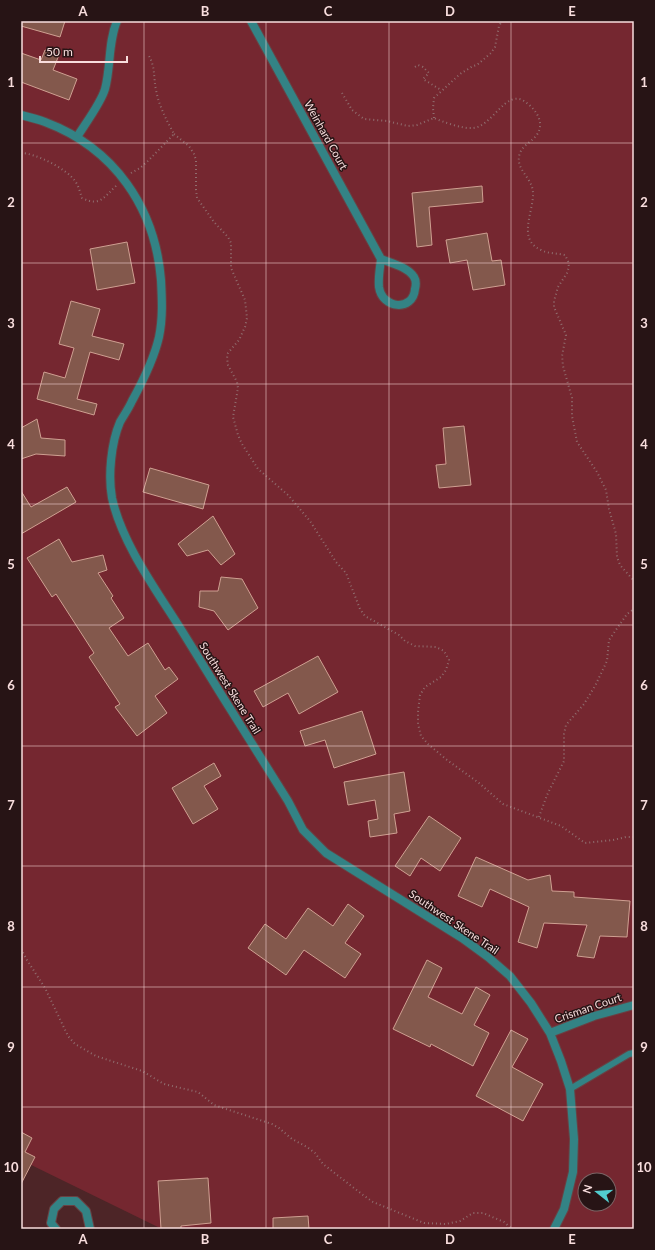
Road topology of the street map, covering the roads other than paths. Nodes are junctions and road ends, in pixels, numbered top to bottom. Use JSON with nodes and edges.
{"nodes":[{"id":1,"x":117,"y":21,"type":"edge"},
{"id":2,"x":251,"y":21,"type":"edge"},
{"id":3,"x":21,"y":115,"type":"edge"},
{"id":4,"x":77,"y":137,"type":"junction"},
{"id":5,"x":381,"y":260,"type":"junction"},
{"id":6,"x":634,"y":1005,"type":"edge"},
{"id":7,"x":550,"y":1033,"type":"junction"},
{"id":8,"x":634,"y":1053,"type":"edge"},
{"id":9,"x":570,"y":1089,"type":"junction"},
{"id":10,"x":56,"y":1229,"type":"edge"},
{"id":11,"x":90,"y":1229,"type":"edge"},
{"id":12,"x":554,"y":1229,"type":"edge"}],
"edges":[{"from":1,"to":4,"type":"street"},
{"from":2,"to":5,"type":"street","name":"Weinhard Court"},
{"from":3,"to":4,"type":"street","name":"Southwest Skene Trail"},
{"from":4,"to":7,"type":"street","name":"Southwest Skene Trail"},
{"from":5,"to":5,"type":"street"},
{"from":6,"to":7,"type":"street","name":"Crisman Court"},
{"from":7,"to":9,"type":"street","name":"Southwest Skene Trail"},
{"from":8,"to":9,"type":"lane"},
{"from":9,"to":12,"type":"street","name":"Southwest Skene Trail"},
{"from":10,"to":11,"type":"street"}]}
